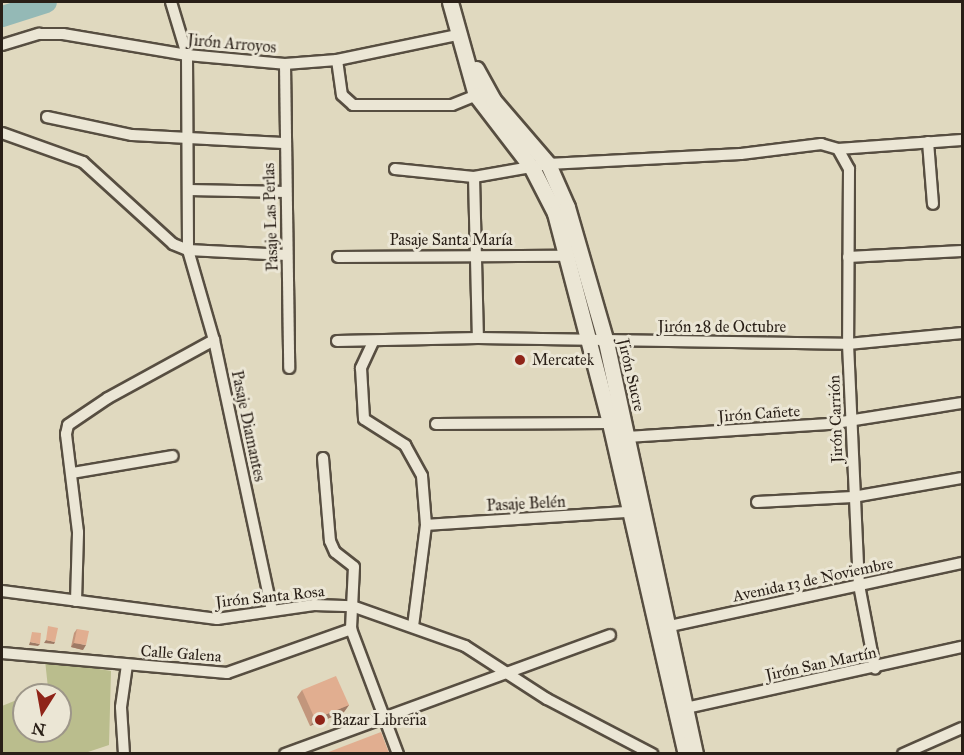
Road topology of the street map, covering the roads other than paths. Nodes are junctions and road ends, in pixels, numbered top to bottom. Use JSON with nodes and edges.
{"nodes":[{"id":1,"x":450,"y":2,"type":"edge"},
{"id":2,"x":173,"y":5,"type":"edge"},
{"id":3,"x":459,"y":27,"type":"junction"},
{"id":4,"x":2,"y":45,"type":"edge"},
{"id":5,"x":187,"y":56,"type":"junction"},
{"id":6,"x":337,"y":60,"type":"junction"},
{"id":7,"x":285,"y":64,"type":"junction"},
{"id":8,"x":481,"y":93,"type":"junction"},
{"id":9,"x":47,"y":117,"type":"dead end"},
{"id":10,"x":2,"y":133,"type":"edge"},
{"id":11,"x":188,"y":140,"type":"junction"},
{"id":12,"x":963,"y":140,"type":"edge"},
{"id":13,"x":928,"y":142,"type":"junction"},
{"id":14,"x":283,"y":143,"type":"junction"},
{"id":15,"x":838,"y":148,"type":"junction"},
{"id":16,"x":548,"y":164,"type":"junction"},
{"id":17,"x":532,"y":168,"type":"junction"},
{"id":18,"x":395,"y":169,"type":"dead end"},
{"id":19,"x":474,"y":177,"type":"junction"},
{"id":20,"x":189,"y":190,"type":"junction"},
{"id":21,"x":286,"y":192,"type":"junction"},
{"id":22,"x":933,"y":204,"type":"dead end"},
{"id":23,"x":188,"y":250,"type":"junction"},
{"id":24,"x":963,"y":250,"type":"edge"},
{"id":25,"x":477,"y":254,"type":"junction"},
{"id":26,"x":287,"y":255,"type":"junction"},
{"id":27,"x":565,"y":256,"type":"junction"},
{"id":28,"x":338,"y":257,"type":"dead end"},
{"id":29,"x":848,"y":257,"type":"junction"},
{"id":30,"x":963,"y":333,"type":"edge"},
{"id":31,"x":478,"y":338,"type":"junction"},
{"id":32,"x":214,"y":340,"type":"junction"},
{"id":33,"x":337,"y":341,"type":"dead end"},
{"id":34,"x":373,"y":342,"type":"junction"},
{"id":35,"x":590,"y":342,"type":"junction"},
{"id":36,"x":606,"y":342,"type":"junction"},
{"id":37,"x":848,"y":344,"type":"junction"},
{"id":38,"x":289,"y":369,"type":"dead end"},
{"id":39,"x":963,"y":403,"type":"edge"},
{"id":40,"x":853,"y":421,"type":"junction"},
{"id":41,"x":610,"y":423,"type":"junction"},
{"id":42,"x":436,"y":424,"type":"dead end"},
{"id":43,"x":627,"y":437,"type":"junction"},
{"id":44,"x":173,"y":456,"type":"dead end"},
{"id":45,"x":323,"y":458,"type":"dead end"},
{"id":46,"x":72,"y":473,"type":"junction"},
{"id":47,"x":963,"y":478,"type":"edge"},
{"id":48,"x":853,"y":497,"type":"junction"},
{"id":49,"x":757,"y":502,"type":"dead end"},
{"id":50,"x":629,"y":512,"type":"junction"},
{"id":51,"x":426,"y":525,"type":"junction"},
{"id":52,"x":963,"y":563,"type":"edge"},
{"id":53,"x":859,"y":585,"type":"junction"},
{"id":54,"x":2,"y":591,"type":"edge"},
{"id":55,"x":76,"y":601,"type":"junction"},
{"id":56,"x":351,"y":606,"type":"junction"},
{"id":57,"x":272,"y":610,"type":"junction"},
{"id":58,"x":413,"y":626,"type":"junction"},
{"id":59,"x":670,"y":626,"type":"junction"},
{"id":60,"x":351,"y":629,"type":"junction"},
{"id":61,"x":610,"y":635,"type":"dead end"},
{"id":62,"x":963,"y":647,"type":"edge"},
{"id":63,"x":2,"y":653,"type":"edge"},
{"id":64,"x":127,"y":665,"type":"junction"},
{"id":65,"x":875,"y":668,"type":"junction"},
{"id":66,"x":503,"y":671,"type":"junction"},
{"id":67,"x":686,"y":708,"type":"junction"},
{"id":68,"x":385,"y":716,"type":"junction"},
{"id":69,"x":963,"y":728,"type":"edge"},
{"id":70,"x":292,"y":752,"type":"edge"},
{"id":71,"x":123,"y":753,"type":"edge"},
{"id":72,"x":398,"y":753,"type":"edge"},
{"id":73,"x":652,"y":753,"type":"edge"},
{"id":74,"x":686,"y":753,"type":"edge"},
{"id":75,"x":695,"y":753,"type":"edge"},
{"id":76,"x":903,"y":753,"type":"edge"}],
"edges":[{"from":1,"to":3,"type":"street","name":"Jirón Sucre"},
{"from":2,"to":5,"type":"street","name":"Pasaje Diamantes"},
{"from":3,"to":6,"type":"street","name":"Jirón Arroyos"},
{"from":3,"to":8,"type":"street","name":"Jirón Sucre"},
{"from":4,"to":5,"type":"street","name":"Jirón Arroyos"},
{"from":5,"to":7,"type":"street","name":"Jirón Arroyos"},
{"from":5,"to":11,"type":"street","name":"Pasaje Diamantes"},
{"from":6,"to":7,"type":"street","name":"Jirón Arroyos"},
{"from":6,"to":8,"type":"street"},
{"from":7,"to":14,"type":"street","name":"Pasaje Las Perlas"},
{"from":8,"to":16,"type":"street","name":"Jirón Sucre"},
{"from":8,"to":17,"type":"street","name":"Jirón Sucre"},
{"from":9,"to":11,"type":"street"},
{"from":10,"to":23,"type":"street"},
{"from":11,"to":14,"type":"street"},
{"from":11,"to":20,"type":"street","name":"Pasaje Diamantes"},
{"from":12,"to":13,"type":"street"},
{"from":13,"to":15,"type":"street"},
{"from":13,"to":22,"type":"street"},
{"from":14,"to":21,"type":"street","name":"Pasaje Las Perlas"},
{"from":15,"to":16,"type":"street"},
{"from":15,"to":29,"type":"street","name":"Jirón Carrión"},
{"from":16,"to":17,"type":"street"},
{"from":16,"to":36,"type":"street","name":"Jirón Sucre"},
{"from":17,"to":19,"type":"street"},
{"from":17,"to":27,"type":"street","name":"Jirón Sucre"},
{"from":18,"to":19,"type":"street"},
{"from":19,"to":25,"type":"street"},
{"from":20,"to":21,"type":"street"},
{"from":20,"to":23,"type":"street","name":"Pasaje Diamantes"},
{"from":21,"to":26,"type":"street","name":"Pasaje Las Perlas"},
{"from":23,"to":26,"type":"street"},
{"from":23,"to":32,"type":"street","name":"Pasaje Diamantes"},
{"from":24,"to":29,"type":"street"},
{"from":25,"to":27,"type":"street","name":"Pasaje Santa María"},
{"from":25,"to":28,"type":"street","name":"Pasaje Santa María"},
{"from":25,"to":31,"type":"street"},
{"from":26,"to":38,"type":"street","name":"Pasaje Las Perlas"},
{"from":27,"to":35,"type":"street","name":"Jirón Sucre"},
{"from":29,"to":37,"type":"street","name":"Jirón Carrión"},
{"from":30,"to":37,"type":"street","name":"Jirón 28 de Octubre"},
{"from":31,"to":34,"type":"street","name":"Jirón 28 de Octubre"},
{"from":31,"to":35,"type":"street","name":"Jirón 28 de Octubre"},
{"from":32,"to":46,"type":"street"},
{"from":32,"to":57,"type":"street","name":"Pasaje Diamantes"},
{"from":33,"to":34,"type":"street","name":"Jirón 28 de Octubre"},
{"from":34,"to":51,"type":"street"},
{"from":35,"to":36,"type":"street","name":"Jirón 28 de Octubre"},
{"from":35,"to":41,"type":"street","name":"Jirón Sucre"},
{"from":36,"to":37,"type":"street","name":"Jirón 28 de Octubre"},
{"from":36,"to":43,"type":"street","name":"Jirón Sucre"},
{"from":37,"to":40,"type":"street","name":"Jirón Carrión"},
{"from":39,"to":40,"type":"street","name":"Jirón Cañete"},
{"from":40,"to":43,"type":"street","name":"Jirón Cañete"},
{"from":40,"to":48,"type":"street","name":"Jirón Carrión"},
{"from":41,"to":42,"type":"street"},
{"from":41,"to":50,"type":"street","name":"Jirón Sucre"},
{"from":43,"to":59,"type":"street","name":"Jirón Sucre"},
{"from":44,"to":46,"type":"street"},
{"from":45,"to":56,"type":"street"},
{"from":46,"to":55,"type":"street"},
{"from":47,"to":48,"type":"street"},
{"from":48,"to":49,"type":"street"},
{"from":48,"to":53,"type":"street","name":"Jirón Carrión"},
{"from":50,"to":51,"type":"street","name":"Pasaje Belén"},
{"from":50,"to":74,"type":"street","name":"Jirón Sucre"},
{"from":51,"to":58,"type":"street"},
{"from":52,"to":53,"type":"street","name":"Avenida 13 de Noviembre"},
{"from":53,"to":59,"type":"street","name":"Avenida 13 de Noviembre"},
{"from":53,"to":65,"type":"street","name":"Jirón Carrión"},
{"from":54,"to":55,"type":"street","name":"Jirón Santa Rosa"},
{"from":55,"to":57,"type":"street","name":"Jirón Santa Rosa"},
{"from":56,"to":57,"type":"street","name":"Jirón Santa Rosa"},
{"from":56,"to":58,"type":"street","name":"Jirón Santa Rosa"},
{"from":56,"to":60,"type":"street"},
{"from":58,"to":66,"type":"street","name":"Jirón Santa Rosa"},
{"from":59,"to":67,"type":"street","name":"Jirón Sucre"},
{"from":60,"to":64,"type":"street","name":"Calle Galena"},
{"from":60,"to":68,"type":"street"},
{"from":61,"to":66,"type":"street"},
{"from":62,"to":65,"type":"street","name":"Jirón San Martín"},
{"from":63,"to":64,"type":"street","name":"Calle Galena"},
{"from":64,"to":71,"type":"street"},
{"from":65,"to":67,"type":"street","name":"Jirón San Martín"},
{"from":66,"to":68,"type":"street"},
{"from":66,"to":73,"type":"street","name":"Jirón Santa Rosa"},
{"from":67,"to":75,"type":"street","name":"Jirón Sucre"},
{"from":68,"to":70,"type":"street"},
{"from":68,"to":72,"type":"street"},
{"from":69,"to":76,"type":"street"}]}
